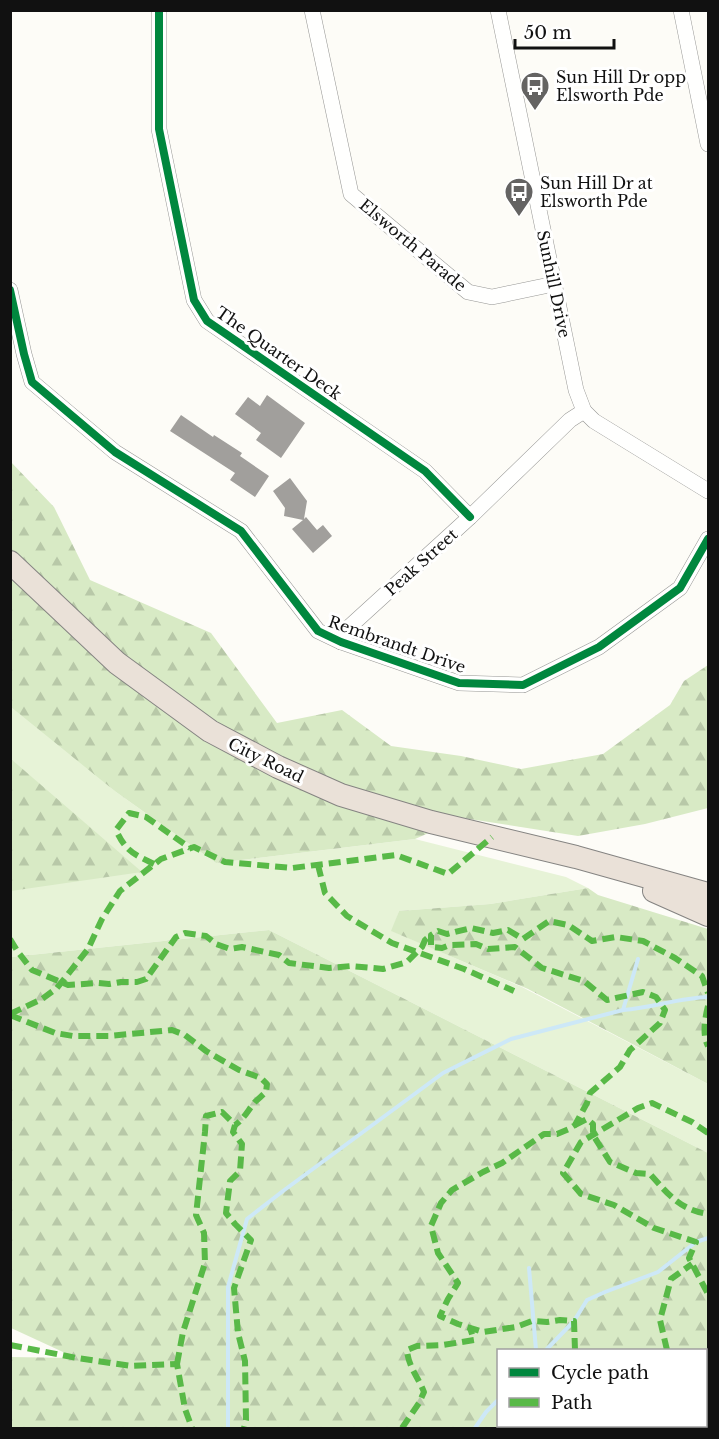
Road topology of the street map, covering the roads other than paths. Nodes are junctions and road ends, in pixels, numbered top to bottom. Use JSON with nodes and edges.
{"nodes":[{"id":1,"x":159,"y":10,"type":"edge"},
{"id":2,"x":312,"y":10,"type":"edge"},
{"id":3,"x":498,"y":10,"type":"edge"},
{"id":4,"x":681,"y":10,"type":"edge"},
{"id":5,"x":708,"y":144,"type":"edge"},
{"id":6,"x":554,"y":284,"type":"junction"},
{"id":7,"x":10,"y":290,"type":"edge"},
{"id":8,"x":584,"y":411,"type":"junction"},
{"id":9,"x":708,"y":491,"type":"edge"},
{"id":10,"x":470,"y":517,"type":"junction"},
{"id":11,"x":708,"y":539,"type":"edge"},
{"id":12,"x":10,"y":562,"type":"edge"},
{"id":13,"x":341,"y":642,"type":"junction"},
{"id":14,"x":576,"y":857,"type":"junction"},
{"id":15,"x":708,"y":894,"type":"edge"},
{"id":16,"x":708,"y":915,"type":"edge"}],
"edges":[{"from":1,"to":10,"type":"street","name":"The Quarter Deck"},
{"from":2,"to":6,"type":"street","name":"Elsworth Parade"},
{"from":3,"to":6,"type":"street","name":"Sunhill Drive"},
{"from":4,"to":5,"type":"street"},
{"from":6,"to":8,"type":"street","name":"Sunhill Drive"},
{"from":7,"to":13,"type":"street","name":"Rembrandt Drive"},
{"from":8,"to":9,"type":"street"},
{"from":8,"to":10,"type":"street","name":"Peak Street"},
{"from":10,"to":13,"type":"street","name":"Peak Street"},
{"from":11,"to":13,"type":"street","name":"Rembrandt Drive"},
{"from":12,"to":14,"type":"highway","name":"City Road"},
{"from":14,"to":15,"type":"highway","name":"City Road"},
{"from":14,"to":16,"type":"highway","name":"City Road"}]}
